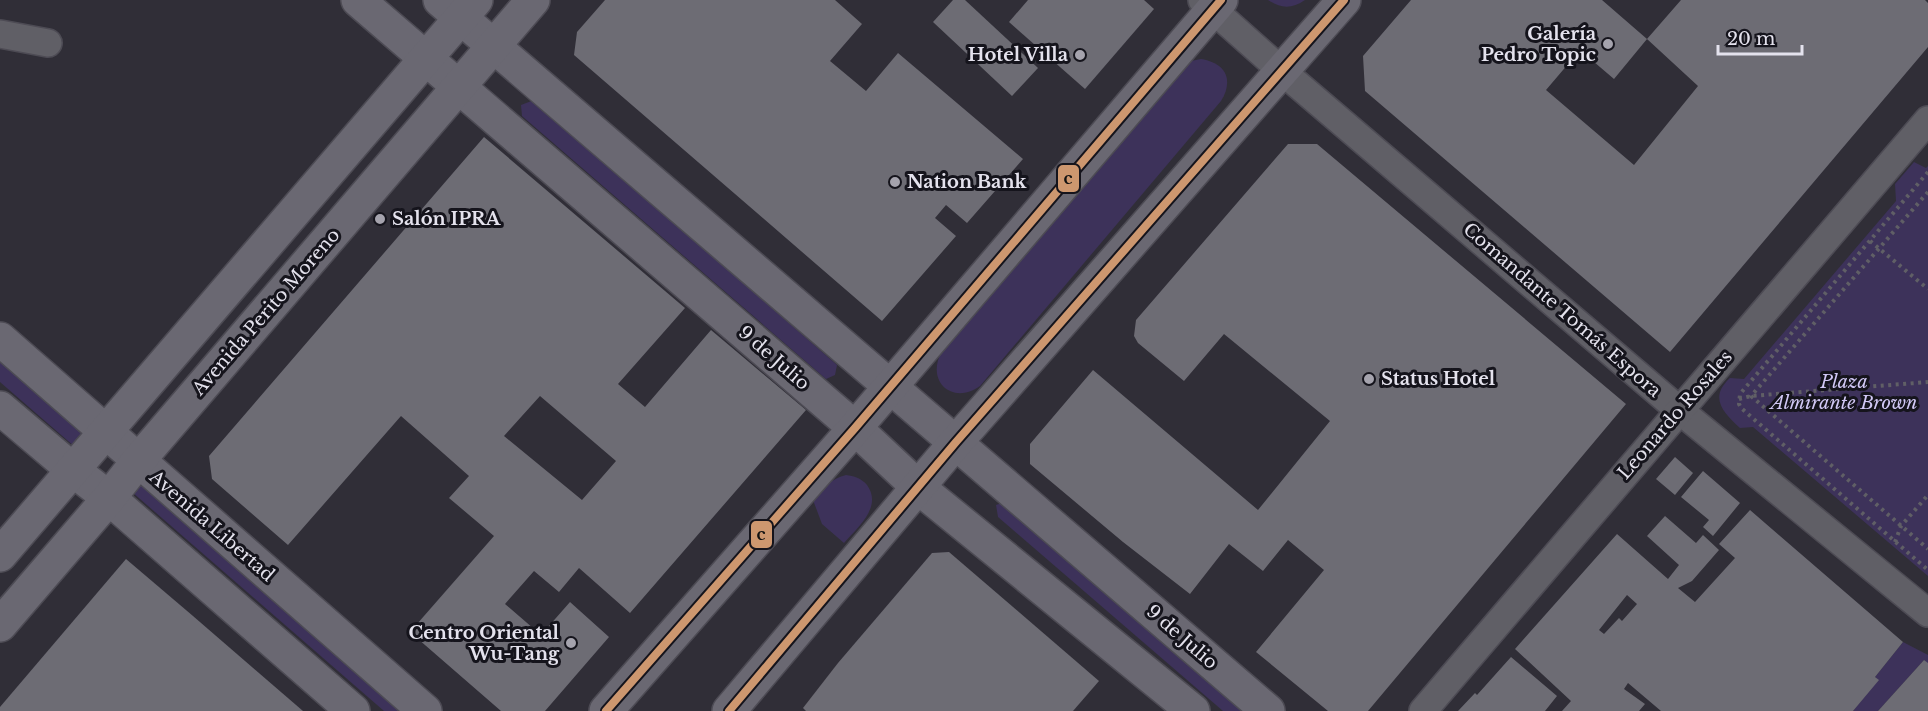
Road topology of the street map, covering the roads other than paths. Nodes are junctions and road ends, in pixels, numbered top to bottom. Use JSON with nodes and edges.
{"nodes":[{"id":1,"x":358,"y":0,"type":"edge"},
{"id":2,"x":533,"y":0,"type":"edge"},
{"id":3,"x":1344,"y":0,"type":"edge"},
{"id":4,"x":1212,"y":3,"type":"edge"},
{"id":5,"x":459,"y":6,"type":"edge"},
{"id":6,"x":0,"y":34,"type":"edge"},
{"id":7,"x":48,"y":43,"type":"dead end"},
{"id":8,"x":493,"y":45,"type":"junction"},
{"id":9,"x":426,"y":58,"type":"junction"},
{"id":10,"x":1283,"y":72,"type":"junction"},
{"id":11,"x":459,"y":87,"type":"junction"},
{"id":12,"x":1928,"y":120,"type":"edge"},
{"id":13,"x":0,"y":339,"type":"edge"},
{"id":14,"x":890,"y":387,"type":"junction"},
{"id":15,"x":0,"y":408,"type":"edge"},
{"id":16,"x":1679,"y":410,"type":"junction"},
{"id":17,"x":855,"y":428,"type":"junction"},
{"id":18,"x":107,"y":431,"type":"junction"},
{"id":19,"x":956,"y":442,"type":"junction"},
{"id":20,"x":138,"y":461,"type":"junction"},
{"id":21,"x":73,"y":471,"type":"junction"},
{"id":22,"x":919,"y":488,"type":"junction"},
{"id":23,"x":109,"y":498,"type":"junction"},
{"id":24,"x":0,"y":555,"type":"edge"},
{"id":25,"x":1928,"y":613,"type":"edge"},
{"id":26,"x":0,"y":625,"type":"edge"},
{"id":27,"x":353,"y":711,"type":"edge"},
{"id":28,"x":425,"y":711,"type":"edge"},
{"id":29,"x":606,"y":711,"type":"edge"},
{"id":30,"x":729,"y":711,"type":"edge"},
{"id":31,"x":1193,"y":711,"type":"edge"},
{"id":32,"x":1268,"y":711,"type":"edge"},
{"id":33,"x":1423,"y":711,"type":"edge"}],
"edges":[{"from":1,"to":9,"type":"street","name":"9 de Julio"},
{"from":2,"to":8,"type":"street","name":"Avenida Perito Moreno"},
{"from":3,"to":10,"type":"street"},
{"from":4,"to":10,"type":"street","name":"Comandante Tomás Espora"},
{"from":4,"to":14,"type":"street"},
{"from":5,"to":8,"type":"street","name":"9 de Julio"},
{"from":5,"to":9,"type":"street"},
{"from":6,"to":7,"type":"street"},
{"from":8,"to":11,"type":"street","name":"Avenida Perito Moreno"},
{"from":8,"to":14,"type":"street","name":"9 de Julio"},
{"from":9,"to":11,"type":"street","name":"9 de Julio"},
{"from":9,"to":18,"type":"street"},
{"from":10,"to":16,"type":"street","name":"Comandante Tomás Espora"},
{"from":10,"to":19,"type":"street"},
{"from":11,"to":17,"type":"street","name":"9 de Julio"},
{"from":11,"to":20,"type":"street","name":"Avenida Perito Moreno"},
{"from":12,"to":16,"type":"street","name":"Leonardo Rosales"},
{"from":13,"to":18,"type":"street","name":"Avenida Libertad"},
{"from":14,"to":17,"type":"street"},
{"from":14,"to":19,"type":"street","name":"9 de Julio"},
{"from":15,"to":21,"type":"street"},
{"from":16,"to":25,"type":"street","name":"Comandante Tomás Espora"},
{"from":16,"to":33,"type":"street","name":"Leonardo Rosales"},
{"from":17,"to":22,"type":"street","name":"9 de Julio"},
{"from":17,"to":29,"type":"street"},
{"from":18,"to":20,"type":"street","name":"Avenida Libertad"},
{"from":18,"to":21,"type":"street"},
{"from":19,"to":22,"type":"street"},
{"from":19,"to":32,"type":"street","name":"9 de Julio"},
{"from":20,"to":23,"type":"street","name":"Avenida Perito Moreno"},
{"from":20,"to":28,"type":"street","name":"Avenida Libertad"},
{"from":21,"to":23,"type":"street"},
{"from":21,"to":24,"type":"street"},
{"from":22,"to":30,"type":"street"},
{"from":22,"to":31,"type":"street","name":"9 de Julio"},
{"from":23,"to":26,"type":"street","name":"Avenida Perito Moreno"},
{"from":23,"to":27,"type":"street"}]}
